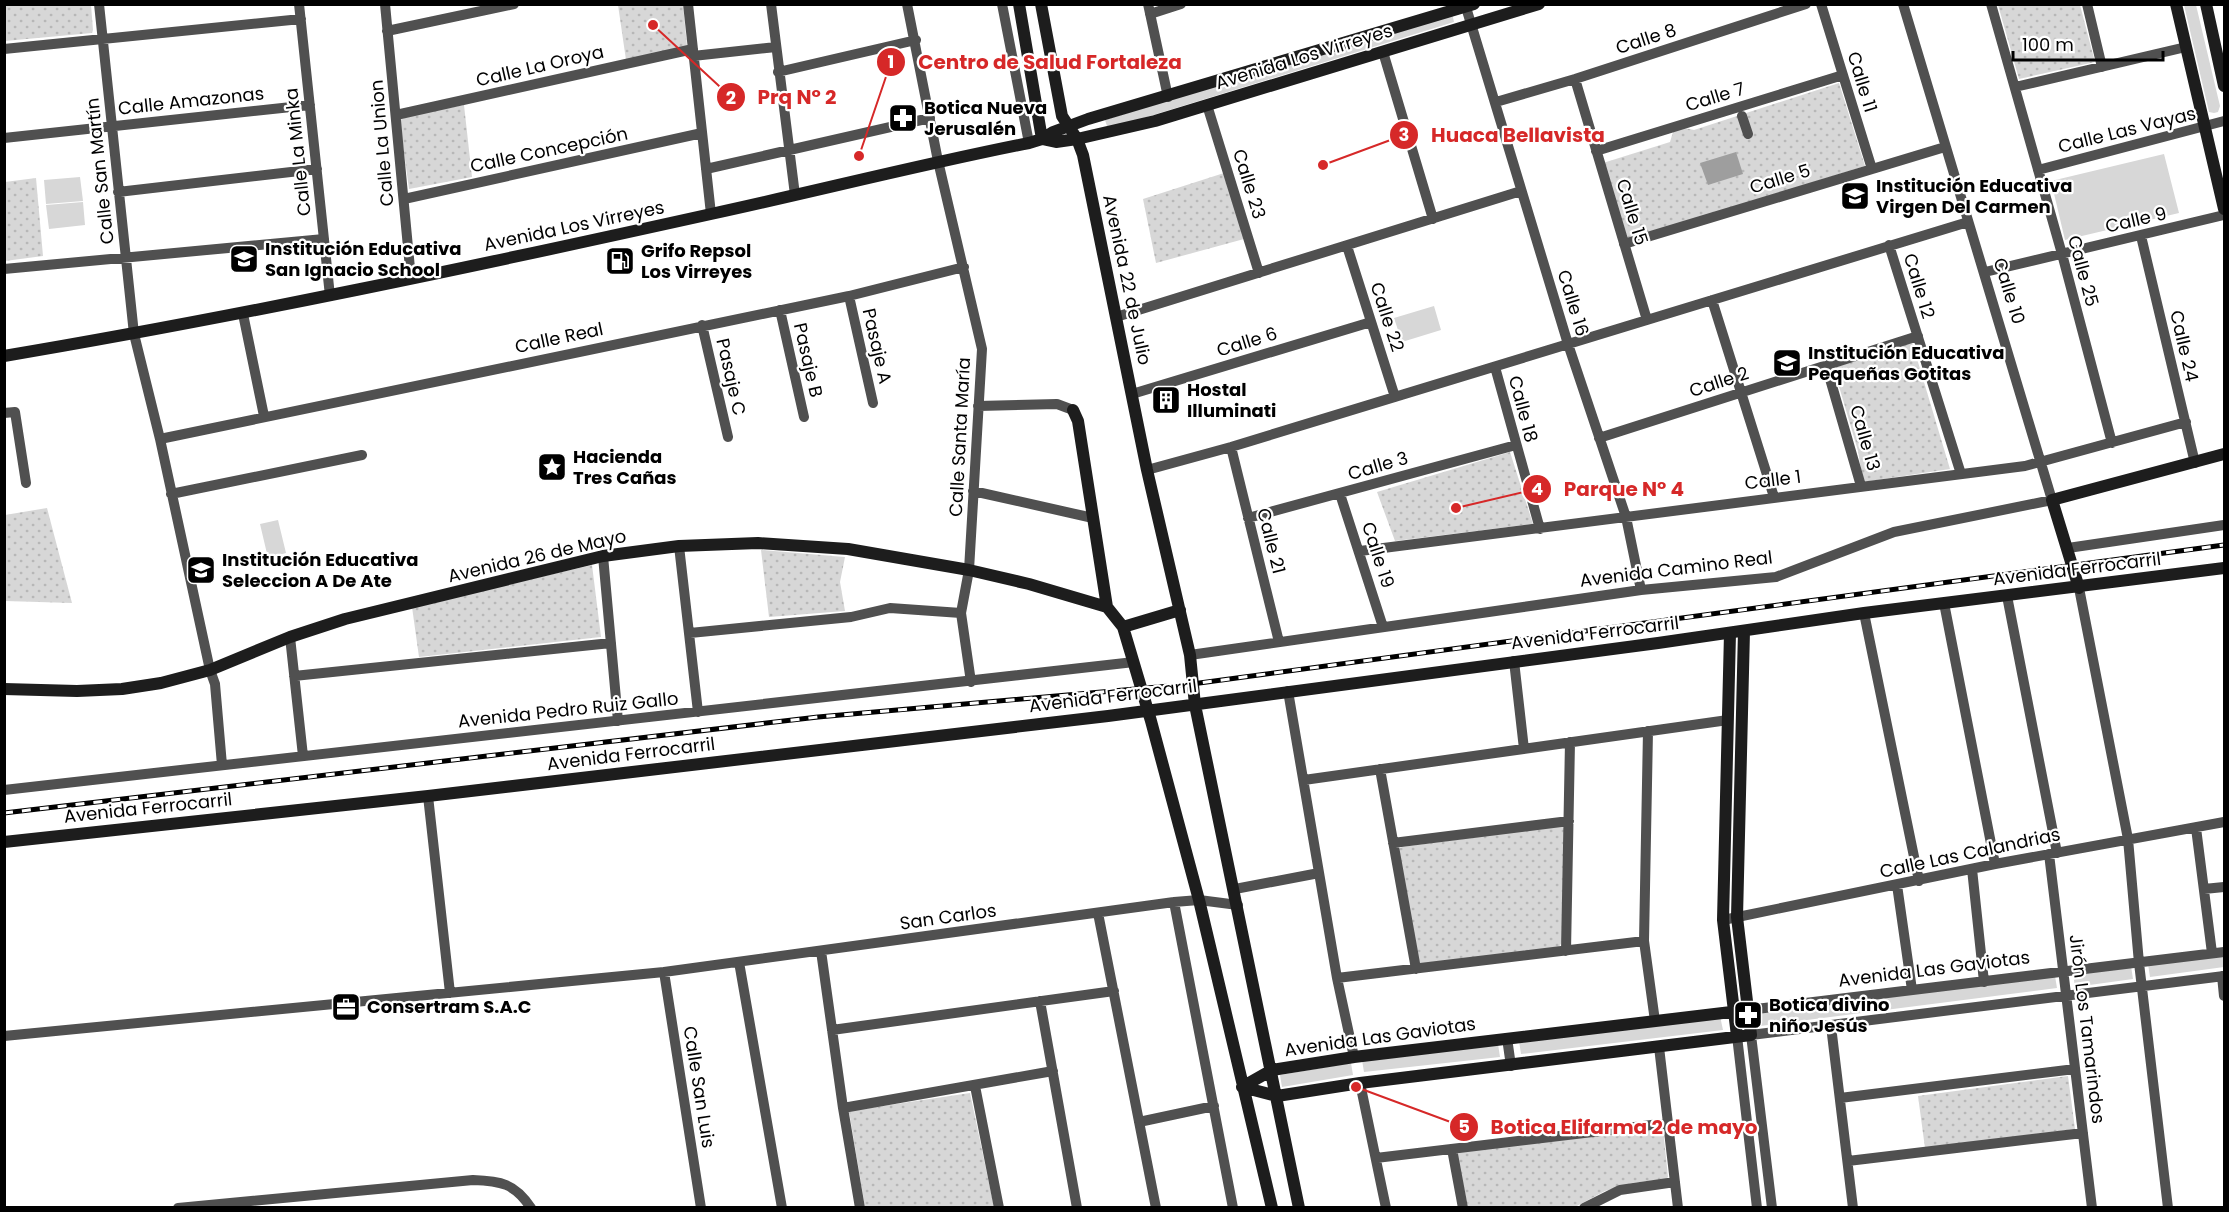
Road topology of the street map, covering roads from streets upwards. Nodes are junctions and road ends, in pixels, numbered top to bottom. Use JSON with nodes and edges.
{"nodes":[{"id":1,"x":99,"y":4,"type":"edge"},
{"id":2,"x":299,"y":4,"type":"edge"},
{"id":3,"x":385,"y":4,"type":"edge"},
{"id":4,"x":514,"y":4,"type":"edge"},
{"id":5,"x":688,"y":4,"type":"edge"},
{"id":6,"x":771,"y":4,"type":"edge"},
{"id":7,"x":908,"y":4,"type":"edge"},
{"id":8,"x":1002,"y":4,"type":"edge"},
{"id":9,"x":1019,"y":4,"type":"edge"},
{"id":10,"x":1041,"y":4,"type":"edge"},
{"id":11,"x":1181,"y":4,"type":"edge"},
{"id":12,"x":1539,"y":4,"type":"edge"},
{"id":13,"x":1806,"y":4,"type":"edge"},
{"id":14,"x":1821,"y":4,"type":"edge"},
{"id":15,"x":1903,"y":4,"type":"edge"},
{"id":16,"x":1990,"y":4,"type":"edge"},
{"id":17,"x":2087,"y":4,"type":"edge"},
{"id":18,"x":2176,"y":4,"type":"edge"},
{"id":19,"x":2206,"y":4,"type":"edge"},
{"id":20,"x":1468,"y":5,"type":"edge"},
{"id":21,"x":1149,"y":9,"type":"edge"},
{"id":22,"x":301,"y":19,"type":"junction"},
{"id":23,"x":1471,"y":26,"type":"junction"},
{"id":24,"x":387,"y":31,"type":"junction"},
{"id":25,"x":102,"y":38,"type":"junction"},
{"id":26,"x":915,"y":40,"type":"junction"},
{"id":27,"x":776,"y":47,"type":"junction"},
{"id":28,"x":2186,"y":47,"type":"junction"},
{"id":29,"x":4,"y":49,"type":"edge"},
{"id":30,"x":693,"y":52,"type":"junction"},
{"id":31,"x":1383,"y":52,"type":"junction"},
{"id":32,"x":2102,"y":67,"type":"junction"},
{"id":33,"x":778,"y":72,"type":"junction"},
{"id":34,"x":1843,"y":75,"type":"junction"},
{"id":35,"x":1575,"y":79,"type":"junction"},
{"id":36,"x":2224,"y":86,"type":"edge"},
{"id":37,"x":2015,"y":87,"type":"junction"},
{"id":38,"x":1168,"y":97,"type":"junction"},
{"id":39,"x":1496,"y":102,"type":"junction"},
{"id":40,"x":310,"y":105,"type":"junction"},
{"id":41,"x":1208,"y":105,"type":"junction"},
{"id":42,"x":396,"y":115,"type":"junction"},
{"id":43,"x":1742,"y":116,"type":"dead end"},
{"id":44,"x":930,"y":118,"type":"junction"},
{"id":45,"x":2224,"y":121,"type":"edge"},
{"id":46,"x":1068,"y":126,"type":"junction"},
{"id":47,"x":112,"y":127,"type":"junction"},
{"id":48,"x":2205,"y":127,"type":"junction"},
{"id":49,"x":702,"y":133,"type":"junction"},
{"id":50,"x":1748,"y":134,"type":"dead end"},
{"id":51,"x":4,"y":138,"type":"edge"},
{"id":52,"x":1042,"y":139,"type":"junction"},
{"id":53,"x":1077,"y":139,"type":"junction"},
{"id":54,"x":1029,"y":143,"type":"junction"},
{"id":55,"x":1946,"y":147,"type":"junction"},
{"id":56,"x":789,"y":150,"type":"junction"},
{"id":57,"x":1596,"y":151,"type":"junction"},
{"id":58,"x":938,"y":161,"type":"junction"},
{"id":59,"x":317,"y":169,"type":"junction"},
{"id":60,"x":706,"y":169,"type":"junction"},
{"id":61,"x":1872,"y":169,"type":"junction"},
{"id":62,"x":2038,"y":170,"type":"junction"},
{"id":63,"x":1521,"y":191,"type":"junction"},
{"id":64,"x":118,"y":192,"type":"junction"},
{"id":65,"x":795,"y":195,"type":"junction"},
{"id":66,"x":404,"y":199,"type":"junction"},
{"id":67,"x":2224,"y":209,"type":"edge"},
{"id":68,"x":711,"y":214,"type":"junction"},
{"id":69,"x":2224,"y":215,"type":"edge"},
{"id":70,"x":1433,"y":219,"type":"junction"},
{"id":71,"x":1968,"y":222,"type":"junction"},
{"id":72,"x":2141,"y":236,"type":"junction"},
{"id":73,"x":324,"y":239,"type":"junction"},
{"id":74,"x":1624,"y":244,"type":"junction"},
{"id":75,"x":1889,"y":245,"type":"junction"},
{"id":76,"x":1347,"y":246,"type":"junction"},
{"id":77,"x":2062,"y":254,"type":"junction"},
{"id":78,"x":125,"y":257,"type":"junction"},
{"id":79,"x":964,"y":267,"type":"junction"},
{"id":80,"x":4,"y":269,"type":"edge"},
{"id":81,"x":1985,"y":272,"type":"junction"},
{"id":82,"x":1259,"y":273,"type":"junction"},
{"id":83,"x":411,"y":279,"type":"junction"},
{"id":84,"x":330,"y":296,"type":"junction"},
{"id":85,"x":849,"y":296,"type":"junction"},
{"id":86,"x":1712,"y":300,"type":"junction"},
{"id":87,"x":780,"y":310,"type":"junction"},
{"id":88,"x":243,"y":314,"type":"junction"},
{"id":89,"x":1116,"y":317,"type":"junction"},
{"id":90,"x":1647,"y":320,"type":"junction"},
{"id":91,"x":1371,"y":322,"type":"junction"},
{"id":92,"x":702,"y":325,"type":"junction"},
{"id":93,"x":134,"y":334,"type":"junction"},
{"id":94,"x":1918,"y":336,"type":"junction"},
{"id":95,"x":1568,"y":344,"type":"junction"},
{"id":96,"x":4,"y":356,"type":"edge"},
{"id":97,"x":1826,"y":365,"type":"junction"},
{"id":98,"x":1495,"y":367,"type":"junction"},
{"id":99,"x":1742,"y":392,"type":"junction"},
{"id":100,"x":1132,"y":394,"type":"junction"},
{"id":101,"x":1395,"y":397,"type":"junction"},
{"id":102,"x":873,"y":403,"type":"dead end"},
{"id":103,"x":978,"y":406,"type":"junction"},
{"id":104,"x":1073,"y":410,"type":"joint"},
{"id":105,"x":4,"y":413,"type":"edge"},
{"id":106,"x":264,"y":416,"type":"junction"},
{"id":107,"x":804,"y":417,"type":"dead end"},
{"id":108,"x":2186,"y":422,"type":"junction"},
{"id":109,"x":728,"y":437,"type":"dead end"},
{"id":110,"x":160,"y":438,"type":"junction"},
{"id":111,"x":1599,"y":438,"type":"junction"},
{"id":112,"x":2112,"y":443,"type":"junction"},
{"id":113,"x":1516,"y":445,"type":"junction"},
{"id":114,"x":1231,"y":447,"type":"junction"},
{"id":115,"x":2224,"y":454,"type":"edge"},
{"id":116,"x":362,"y":456,"type":"dead end"},
{"id":117,"x":2042,"y":462,"type":"junction"},
{"id":118,"x":2195,"y":463,"type":"junction"},
{"id":119,"x":1147,"y":470,"type":"junction"},
{"id":120,"x":1961,"y":474,"type":"junction"},
{"id":121,"x":26,"y":483,"type":"dead end"},
{"id":122,"x":1861,"y":486,"type":"junction"},
{"id":123,"x":973,"y":491,"type":"junction"},
{"id":124,"x":171,"y":494,"type":"junction"},
{"id":125,"x":1340,"y":494,"type":"junction"},
{"id":126,"x":1774,"y":497,"type":"junction"},
{"id":127,"x":2052,"y":500,"type":"junction"},
{"id":128,"x":1626,"y":517,"type":"junction"},
{"id":129,"x":1093,"y":518,"type":"junction"},
{"id":130,"x":1248,"y":518,"type":"junction"},
{"id":131,"x":2224,"y":525,"type":"edge"},
{"id":132,"x":1540,"y":529,"type":"junction"},
{"id":133,"x":679,"y":546,"type":"junction"},
{"id":134,"x":2068,"y":548,"type":"junction"},
{"id":135,"x":1360,"y":551,"type":"junction"},
{"id":136,"x":603,"y":556,"type":"junction"},
{"id":137,"x":2224,"y":568,"type":"edge"},
{"id":138,"x":969,"y":570,"type":"junction"},
{"id":139,"x":2079,"y":588,"type":"junction"},
{"id":140,"x":1641,"y":590,"type":"junction"},
{"id":141,"x":2007,"y":596,"type":"junction"},
{"id":142,"x":1944,"y":603,"type":"junction"},
{"id":143,"x":1107,"y":607,"type":"junction"},
{"id":144,"x":1180,"y":610,"type":"junction"},
{"id":145,"x":961,"y":613,"type":"junction"},
{"id":146,"x":1864,"y":613,"type":"junction"},
{"id":147,"x":1124,"y":627,"type":"junction"},
{"id":148,"x":1383,"y":627,"type":"junction"},
{"id":149,"x":1744,"y":631,"type":"junction"},
{"id":150,"x":690,"y":633,"type":"junction"},
{"id":151,"x":1730,"y":633,"type":"junction"},
{"id":152,"x":290,"y":638,"type":"junction"},
{"id":153,"x":1279,"y":642,"type":"junction"},
{"id":154,"x":611,"y":643,"type":"junction"},
{"id":155,"x":1190,"y":655,"type":"junction"},
{"id":156,"x":1514,"y":661,"type":"junction"},
{"id":157,"x":1134,"y":662,"type":"junction"},
{"id":158,"x":210,"y":670,"type":"junction"},
{"id":159,"x":294,"y":676,"type":"junction"},
{"id":160,"x":970,"y":682,"type":"junction"},
{"id":161,"x":4,"y":689,"type":"edge"},
{"id":162,"x":1288,"y":691,"type":"junction"},
{"id":163,"x":1195,"y":705,"type":"junction"},
{"id":164,"x":1148,"y":711,"type":"junction"},
{"id":165,"x":698,"y":712,"type":"junction"},
{"id":166,"x":1728,"y":720,"type":"junction"},
{"id":167,"x":618,"y":721,"type":"junction"},
{"id":168,"x":1648,"y":731,"type":"junction"},
{"id":169,"x":1570,"y":742,"type":"junction"},
{"id":170,"x":1524,"y":749,"type":"junction"},
{"id":171,"x":303,"y":756,"type":"junction"},
{"id":172,"x":222,"y":765,"type":"junction"},
{"id":173,"x":1380,"y":769,"type":"junction"},
{"id":174,"x":1304,"y":780,"type":"junction"},
{"id":175,"x":4,"y":790,"type":"edge"},
{"id":176,"x":428,"y":796,"type":"junction"},
{"id":177,"x":1569,"y":821,"type":"junction"},
{"id":178,"x":2224,"y":822,"type":"edge"},
{"id":179,"x":2196,"y":828,"type":"junction"},
{"id":180,"x":2128,"y":838,"type":"junction"},
{"id":181,"x":4,"y":842,"type":"edge"},
{"id":182,"x":1393,"y":843,"type":"junction"},
{"id":183,"x":2053,"y":853,"type":"junction"},
{"id":184,"x":1995,"y":864,"type":"junction"},
{"id":185,"x":1972,"y":869,"type":"junction"},
{"id":186,"x":1319,"y":873,"type":"junction"},
{"id":187,"x":1919,"y":881,"type":"junction"},
{"id":188,"x":1897,"y":885,"type":"junction"},
{"id":189,"x":2224,"y":887,"type":"edge"},
{"id":190,"x":1235,"y":889,"type":"junction"},
{"id":191,"x":2204,"y":890,"type":"junction"},
{"id":192,"x":1199,"y":900,"type":"junction"},
{"id":193,"x":1174,"y":902,"type":"junction"},
{"id":194,"x":1238,"y":905,"type":"junction"},
{"id":195,"x":1098,"y":913,"type":"junction"},
{"id":196,"x":1737,"y":917,"type":"junction"},
{"id":197,"x":1723,"y":920,"type":"junction"},
{"id":198,"x":1644,"y":941,"type":"junction"},
{"id":199,"x":821,"y":951,"type":"junction"},
{"id":200,"x":1566,"y":951,"type":"junction"},
{"id":201,"x":2224,"y":951,"type":"edge"},
{"id":202,"x":2212,"y":953,"type":"junction"},
{"id":203,"x":739,"y":962,"type":"junction"},
{"id":204,"x":2139,"y":963,"type":"junction"},
{"id":205,"x":1416,"y":969,"type":"junction"},
{"id":206,"x":664,"y":972,"type":"junction"},
{"id":207,"x":2062,"y":972,"type":"junction"},
{"id":208,"x":2223,"y":976,"type":"edge"},
{"id":209,"x":1337,"y":978,"type":"junction"},
{"id":210,"x":1984,"y":982,"type":"junction"},
{"id":211,"x":2142,"y":987,"type":"junction"},
{"id":212,"x":1912,"y":990,"type":"junction"},
{"id":213,"x":1114,"y":991,"type":"junction"},
{"id":214,"x":450,"y":993,"type":"junction"},
{"id":215,"x":2065,"y":996,"type":"junction"},
{"id":216,"x":2224,"y":996,"type":"edge"},
{"id":217,"x":1040,"y":1001,"type":"junction"},
{"id":218,"x":1748,"y":1010,"type":"junction"},
{"id":219,"x":1734,"y":1011,"type":"junction"},
{"id":220,"x":1655,"y":1021,"type":"junction"},
{"id":221,"x":1831,"y":1026,"type":"junction"},
{"id":222,"x":832,"y":1030,"type":"junction"},
{"id":223,"x":1751,"y":1035,"type":"junction"},
{"id":224,"x":4,"y":1036,"type":"edge"},
{"id":225,"x":1737,"y":1036,"type":"junction"},
{"id":226,"x":1507,"y":1038,"type":"junction"},
{"id":227,"x":1659,"y":1047,"type":"junction"},
{"id":228,"x":1354,"y":1057,"type":"junction"},
{"id":229,"x":1511,"y":1066,"type":"junction"},
{"id":230,"x":1272,"y":1070,"type":"junction"},
{"id":231,"x":2075,"y":1070,"type":"junction"},
{"id":232,"x":1053,"y":1071,"type":"junction"},
{"id":233,"x":1360,"y":1083,"type":"junction"},
{"id":234,"x":975,"y":1086,"type":"junction"},
{"id":235,"x":1242,"y":1087,"type":"junction"},
{"id":236,"x":1277,"y":1096,"type":"junction"},
{"id":237,"x":1840,"y":1098,"type":"junction"},
{"id":238,"x":1214,"y":1106,"type":"junction"},
{"id":239,"x":843,"y":1108,"type":"junction"},
{"id":240,"x":1139,"y":1122,"type":"junction"},
{"id":241,"x":1668,"y":1123,"type":"junction"},
{"id":242,"x":2083,"y":1133,"type":"junction"},
{"id":243,"x":1452,"y":1149,"type":"junction"},
{"id":244,"x":1376,"y":1158,"type":"junction"},
{"id":245,"x":1848,"y":1161,"type":"junction"},
{"id":246,"x":1675,"y":1182,"type":"junction"},
{"id":247,"x":178,"y":1208,"type":"edge"},
{"id":248,"x":531,"y":1208,"type":"edge"},
{"id":249,"x":701,"y":1208,"type":"edge"},
{"id":250,"x":782,"y":1208,"type":"edge"},
{"id":251,"x":860,"y":1208,"type":"edge"},
{"id":252,"x":999,"y":1208,"type":"edge"},
{"id":253,"x":1077,"y":1208,"type":"edge"},
{"id":254,"x":1156,"y":1208,"type":"edge"},
{"id":255,"x":1233,"y":1208,"type":"edge"},
{"id":256,"x":1272,"y":1208,"type":"edge"},
{"id":257,"x":1299,"y":1208,"type":"edge"},
{"id":258,"x":1386,"y":1208,"type":"edge"},
{"id":259,"x":1463,"y":1208,"type":"edge"},
{"id":260,"x":1584,"y":1208,"type":"edge"},
{"id":261,"x":1678,"y":1208,"type":"edge"},
{"id":262,"x":1757,"y":1208,"type":"edge"},
{"id":263,"x":1772,"y":1208,"type":"edge"},
{"id":264,"x":1853,"y":1208,"type":"edge"},
{"id":265,"x":2092,"y":1208,"type":"edge"},
{"id":266,"x":2168,"y":1208,"type":"edge"}],
"edges":[{"from":1,"to":25,"type":"street","name":"Calle San Martín"},
{"from":2,"to":22,"type":"street","name":"Calle La Minka"},
{"from":3,"to":24,"type":"street","name":"Calle La Union"},
{"from":4,"to":24,"type":"street"},
{"from":5,"to":30,"type":"street"},
{"from":6,"to":27,"type":"street"},
{"from":7,"to":26,"type":"street","name":"Calle Santa María"},
{"from":8,"to":54,"type":"street"},
{"from":9,"to":52,"type":"street"},
{"from":10,"to":46,"type":"street","name":"Avenida 22 de Julio"},
{"from":11,"to":21,"type":"street"},
{"from":12,"to":23,"type":"street","name":"Avenida Los Virreyes"},
{"from":13,"to":35,"type":"street","name":"Calle 8"},
{"from":14,"to":34,"type":"street","name":"Calle 11"},
{"from":15,"to":55,"type":"street","name":"Calle 10"},
{"from":16,"to":37,"type":"street","name":"Calle 25"},
{"from":17,"to":32,"type":"street"},
{"from":18,"to":28,"type":"street"},
{"from":19,"to":36,"type":"street"},
{"from":20,"to":23,"type":"street","name":"Calle 16"},
{"from":20,"to":38,"type":"street","name":"Avenida Los Virreyes"},
{"from":21,"to":38,"type":"street"},
{"from":22,"to":25,"type":"street"},
{"from":22,"to":40,"type":"street","name":"Calle La Minka"},
{"from":23,"to":31,"type":"street","name":"Avenida Los Virreyes"},
{"from":23,"to":39,"type":"street","name":"Calle 16"},
{"from":24,"to":42,"type":"street","name":"Calle La Union"},
{"from":25,"to":29,"type":"street"},
{"from":25,"to":47,"type":"street","name":"Calle San Martín"},
{"from":26,"to":33,"type":"street"},
{"from":26,"to":44,"type":"street","name":"Calle Santa María"},
{"from":27,"to":30,"type":"street","name":"Calle La Oroya"},
{"from":27,"to":33,"type":"street"},
{"from":28,"to":32,"type":"street"},
{"from":28,"to":48,"type":"street"},
{"from":30,"to":42,"type":"street","name":"Calle La Oroya"},
{"from":30,"to":49,"type":"street"},
{"from":31,"to":41,"type":"street","name":"Avenida Los Virreyes"},
{"from":31,"to":70,"type":"street"},
{"from":32,"to":37,"type":"street"},
{"from":33,"to":56,"type":"street"},
{"from":34,"to":57,"type":"street","name":"Calle 7"},
{"from":34,"to":61,"type":"street","name":"Calle 11"},
{"from":35,"to":39,"type":"street","name":"Calle 8"},
{"from":35,"to":57,"type":"street","name":"Calle 15"},
{"from":37,"to":62,"type":"street","name":"Calle 25"},
{"from":38,"to":46,"type":"street","name":"Avenida Los Virreyes"},
{"from":39,"to":63,"type":"street","name":"Calle 16"},
{"from":40,"to":47,"type":"street","name":"Calle Amazonas"},
{"from":40,"to":59,"type":"street","name":"Calle La Minka"},
{"from":41,"to":53,"type":"street","name":"Avenida Los Virreyes"},
{"from":41,"to":82,"type":"street","name":"Calle 23"},
{"from":42,"to":66,"type":"street","name":"Calle La Union"},
{"from":43,"to":50,"type":"street"},
{"from":44,"to":56,"type":"street"},
{"from":44,"to":58,"type":"street","name":"Calle Santa María"},
{"from":45,"to":48,"type":"street","name":"Calle Las Vayas"},
{"from":46,"to":52,"type":"street","name":"Avenida Los Virreyes"},
{"from":46,"to":53,"type":"street","name":"Avenida 22 de Julio"},
{"from":47,"to":51,"type":"street","name":"Calle Amazonas"},
{"from":47,"to":64,"type":"street","name":"Calle San Martín"},
{"from":48,"to":62,"type":"street","name":"Calle Las Vayas"},
{"from":48,"to":67,"type":"street"},
{"from":49,"to":60,"type":"street"},
{"from":49,"to":66,"type":"street","name":"Calle Concepción"},
{"from":52,"to":53,"type":"street","name":"Avenida Los Virreyes"},
{"from":52,"to":54,"type":"street","name":"Avenida Los Virreyes"},
{"from":53,"to":89,"type":"street","name":"Avenida 22 de Julio"},
{"from":54,"to":58,"type":"street","name":"Avenida Los Virreyes"},
{"from":55,"to":61,"type":"street","name":"Calle 5"},
{"from":55,"to":71,"type":"street","name":"Calle 10"},
{"from":56,"to":60,"type":"street"},
{"from":56,"to":65,"type":"street"},
{"from":57,"to":74,"type":"street","name":"Calle 15"},
{"from":58,"to":65,"type":"street","name":"Avenida Los Virreyes"},
{"from":58,"to":79,"type":"street","name":"Calle Santa María"},
{"from":59,"to":64,"type":"street"},
{"from":59,"to":73,"type":"street","name":"Calle La Minka"},
{"from":60,"to":68,"type":"street"},
{"from":61,"to":74,"type":"street","name":"Calle 5"},
{"from":62,"to":77,"type":"street","name":"Calle 25"},
{"from":63,"to":70,"type":"street"},
{"from":63,"to":95,"type":"street","name":"Calle 16"},
{"from":64,"to":78,"type":"street","name":"Calle San Martín"},
{"from":65,"to":68,"type":"street","name":"Avenida Los Virreyes"},
{"from":66,"to":83,"type":"street","name":"Calle La Union"},
{"from":68,"to":83,"type":"street","name":"Avenida Los Virreyes"},
{"from":69,"to":72,"type":"street","name":"Calle 9"},
{"from":70,"to":76,"type":"street"},
{"from":71,"to":75,"type":"street"},
{"from":71,"to":81,"type":"street","name":"Calle 10"},
{"from":72,"to":77,"type":"street","name":"Calle 9"},
{"from":72,"to":108,"type":"street","name":"Calle 24"},
{"from":73,"to":78,"type":"street"},
{"from":73,"to":84,"type":"street","name":"Calle La Minka"},
{"from":74,"to":90,"type":"street","name":"Calle 15"},
{"from":75,"to":86,"type":"street"},
{"from":75,"to":94,"type":"street","name":"Calle 12"},
{"from":76,"to":82,"type":"street"},
{"from":76,"to":91,"type":"street","name":"Calle 22"},
{"from":77,"to":81,"type":"street","name":"Calle 9"},
{"from":77,"to":112,"type":"street","name":"Calle 25"},
{"from":78,"to":80,"type":"street"},
{"from":78,"to":93,"type":"street","name":"Calle San Martín"},
{"from":79,"to":85,"type":"street","name":"Calle Real"},
{"from":79,"to":103,"type":"street","name":"Calle Santa María"},
{"from":81,"to":117,"type":"street","name":"Calle 10"},
{"from":82,"to":89,"type":"street"},
{"from":83,"to":84,"type":"street","name":"Avenida Los Virreyes"},
{"from":84,"to":88,"type":"street","name":"Avenida Los Virreyes"},
{"from":85,"to":87,"type":"street","name":"Calle Real"},
{"from":85,"to":102,"type":"street","name":"Pasaje A"},
{"from":86,"to":90,"type":"street"},
{"from":86,"to":99,"type":"street"},
{"from":87,"to":92,"type":"street","name":"Calle Real"},
{"from":87,"to":107,"type":"street","name":"Pasaje B"},
{"from":88,"to":93,"type":"street","name":"Avenida Los Virreyes"},
{"from":88,"to":106,"type":"street"},
{"from":89,"to":100,"type":"street","name":"Avenida 22 de Julio"},
{"from":90,"to":95,"type":"street"},
{"from":91,"to":100,"type":"street","name":"Calle 6"},
{"from":91,"to":101,"type":"street","name":"Calle 22"},
{"from":92,"to":106,"type":"street","name":"Calle Real"},
{"from":92,"to":109,"type":"street","name":"Pasaje C"},
{"from":93,"to":96,"type":"street","name":"Avenida Los Virreyes"},
{"from":93,"to":110,"type":"street","name":"Calle San Martín"},
{"from":94,"to":97,"type":"street","name":"Calle 2"},
{"from":94,"to":120,"type":"street","name":"Calle 12"},
{"from":95,"to":98,"type":"street"},
{"from":95,"to":111,"type":"street","name":"Calle 16"},
{"from":97,"to":99,"type":"street","name":"Calle 2"},
{"from":97,"to":122,"type":"street","name":"Calle 13"},
{"from":98,"to":101,"type":"street"},
{"from":98,"to":113,"type":"street","name":"Calle 18"},
{"from":99,"to":111,"type":"street","name":"Calle 2"},
{"from":99,"to":126,"type":"street"},
{"from":100,"to":119,"type":"street","name":"Avenida 22 de Julio"},
{"from":101,"to":114,"type":"street"},
{"from":103,"to":104,"type":"street"},
{"from":103,"to":123,"type":"street","name":"Calle Santa María"},
{"from":104,"to":129,"type":"street"},
{"from":105,"to":121,"type":"street"},
{"from":106,"to":110,"type":"street","name":"Calle Real"},
{"from":108,"to":112,"type":"street","name":"Calle 1"},
{"from":108,"to":118,"type":"street","name":"Calle 24"},
{"from":110,"to":124,"type":"street","name":"Calle San Martín"},
{"from":111,"to":128,"type":"street","name":"Calle 16"},
{"from":112,"to":117,"type":"street","name":"Calle 1"},
{"from":113,"to":125,"type":"street","name":"Calle 3"},
{"from":113,"to":132,"type":"street","name":"Calle 18"},
{"from":114,"to":119,"type":"street"},
{"from":114,"to":130,"type":"street","name":"Calle 21"},
{"from":115,"to":118,"type":"street","name":"Avenida Camino Real"},
{"from":116,"to":124,"type":"street"},
{"from":117,"to":120,"type":"street","name":"Calle 1"},
{"from":117,"to":127,"type":"street","name":"Calle 10"},
{"from":118,"to":127,"type":"street","name":"Avenida Camino Real"},
{"from":119,"to":144,"type":"street","name":"Avenida 22 de Julio"},
{"from":120,"to":122,"type":"street","name":"Calle 1"},
{"from":122,"to":126,"type":"street","name":"Calle 1"},
{"from":123,"to":129,"type":"street"},
{"from":123,"to":138,"type":"street","name":"Calle Santa María"},
{"from":124,"to":158,"type":"street","name":"Calle San Martín"},
{"from":125,"to":130,"type":"street","name":"Calle 3"},
{"from":125,"to":135,"type":"street","name":"Calle 19"},
{"from":126,"to":128,"type":"street","name":"Calle 1"},
{"from":127,"to":134,"type":"street","name":"Calle 10"},
{"from":127,"to":140,"type":"street","name":"Avenida Camino Real"},
{"from":128,"to":132,"type":"street","name":"Calle 1"},
{"from":128,"to":140,"type":"street","name":"Calle 16"},
{"from":129,"to":143,"type":"street"},
{"from":130,"to":153,"type":"street","name":"Calle 21"},
{"from":131,"to":134,"type":"street","name":"Avenida Ferrocarril"},
{"from":132,"to":135,"type":"street","name":"Calle 1"},
{"from":133,"to":136,"type":"street","name":"Avenida 26 de Mayo"},
{"from":133,"to":138,"type":"street","name":"Avenida 26 de Mayo"},
{"from":133,"to":150,"type":"street"},
{"from":134,"to":139,"type":"street","name":"Calle 10"},
{"from":135,"to":148,"type":"street","name":"Calle 19"},
{"from":136,"to":152,"type":"street","name":"Avenida 26 de Mayo"},
{"from":136,"to":154,"type":"street"},
{"from":137,"to":139,"type":"street","name":"Avenida Ferrocarril"},
{"from":138,"to":143,"type":"street","name":"Avenida 26 de Mayo"},
{"from":138,"to":145,"type":"street","name":"Calle Santa María"},
{"from":139,"to":141,"type":"street","name":"Avenida Ferrocarril"},
{"from":139,"to":180,"type":"street"},
{"from":140,"to":148,"type":"street","name":"Avenida Camino Real"},
{"from":141,"to":142,"type":"street","name":"Avenida Ferrocarril"},
{"from":141,"to":183,"type":"street","name":"Jirón Los Tamarindos"},
{"from":142,"to":146,"type":"street","name":"Avenida Ferrocarril"},
{"from":142,"to":184,"type":"street"},
{"from":143,"to":147,"type":"street"},
{"from":144,"to":147,"type":"street"},
{"from":144,"to":155,"type":"street","name":"Avenida 22 de Julio"},
{"from":145,"to":150,"type":"street"},
{"from":145,"to":160,"type":"street","name":"Calle Santa María"},
{"from":146,"to":149,"type":"street","name":"Avenida Ferrocarril"},
{"from":146,"to":187,"type":"street"},
{"from":147,"to":157,"type":"street"},
{"from":148,"to":153,"type":"street","name":"Avenida Camino Real"},
{"from":149,"to":151,"type":"street","name":"Avenida Ferrocarril"},
{"from":149,"to":196,"type":"street"},
{"from":150,"to":165,"type":"street"},
{"from":151,"to":156,"type":"street","name":"Avenida Ferrocarril"},
{"from":151,"to":166,"type":"street"},
{"from":152,"to":158,"type":"street","name":"Avenida 26 de Mayo"},
{"from":152,"to":159,"type":"street"},
{"from":153,"to":155,"type":"street","name":"Avenida Camino Real"},
{"from":154,"to":159,"type":"street"},
{"from":154,"to":167,"type":"street"},
{"from":155,"to":163,"type":"street","name":"Avenida 22 de Julio"},
{"from":156,"to":162,"type":"street","name":"Avenida Ferrocarril"},
{"from":156,"to":170,"type":"street"},
{"from":157,"to":160,"type":"street","name":"Avenida Pedro Ruiz Gallo"},
{"from":157,"to":164,"type":"street"},
{"from":158,"to":161,"type":"street","name":"Avenida 26 de Mayo"},
{"from":158,"to":172,"type":"street","name":"Calle San Martín"},
{"from":159,"to":171,"type":"street"},
{"from":160,"to":165,"type":"street","name":"Avenida Pedro Ruiz Gallo"},
{"from":162,"to":163,"type":"street","name":"Avenida Ferrocarril"},
{"from":162,"to":174,"type":"street"},
{"from":163,"to":164,"type":"street","name":"Avenida Ferrocarril"},
{"from":163,"to":190,"type":"street","name":"Avenida 22 de Julio"},
{"from":164,"to":176,"type":"street","name":"Avenida Ferrocarril"},
{"from":164,"to":192,"type":"street"},
{"from":165,"to":167,"type":"street","name":"Avenida Pedro Ruiz Gallo"},
{"from":166,"to":168,"type":"street"},
{"from":166,"to":197,"type":"street"},
{"from":167,"to":171,"type":"street","name":"Avenida Pedro Ruiz Gallo"},
{"from":168,"to":169,"type":"street"},
{"from":168,"to":198,"type":"street"},
{"from":169,"to":170,"type":"street"},
{"from":169,"to":177,"type":"street"},
{"from":170,"to":173,"type":"street"},
{"from":171,"to":172,"type":"street","name":"Avenida Pedro Ruiz Gallo"},
{"from":172,"to":175,"type":"street","name":"Avenida Pedro Ruiz Gallo"},
{"from":173,"to":174,"type":"street"},
{"from":173,"to":182,"type":"street"},
{"from":174,"to":186,"type":"street"},
{"from":176,"to":181,"type":"street","name":"Avenida Ferrocarril"},
{"from":176,"to":214,"type":"street"},
{"from":177,"to":182,"type":"street"},
{"from":177,"to":200,"type":"street"},
{"from":178,"to":179,"type":"street","name":"Calle Las Calandrias"},
{"from":179,"to":180,"type":"street","name":"Calle Las Calandrias"},
{"from":179,"to":191,"type":"street"},
{"from":180,"to":183,"type":"street","name":"Calle Las Calandrias"},
{"from":180,"to":204,"type":"street"},
{"from":182,"to":205,"type":"street"},
{"from":183,"to":184,"type":"street","name":"Calle Las Calandrias"},
{"from":183,"to":207,"type":"street","name":"Jirón Los Tamarindos"},
{"from":184,"to":185,"type":"street","name":"Calle Las Calandrias"},
{"from":185,"to":187,"type":"street","name":"Calle Las Calandrias"},
{"from":185,"to":210,"type":"street"},
{"from":186,"to":190,"type":"street"},
{"from":186,"to":209,"type":"street"},
{"from":187,"to":188,"type":"street","name":"Calle Las Calandrias"},
{"from":188,"to":196,"type":"street","name":"Calle Las Calandrias"},
{"from":188,"to":212,"type":"street"},
{"from":189,"to":191,"type":"street"},
{"from":190,"to":194,"type":"street","name":"Avenida 22 de Julio"},
{"from":191,"to":202,"type":"street"},
{"from":192,"to":193,"type":"street","name":"San Carlos"},
{"from":192,"to":194,"type":"street","name":"San Carlos"},
{"from":192,"to":235,"type":"street"},
{"from":193,"to":195,"type":"street","name":"San Carlos"},
{"from":193,"to":238,"type":"street"},
{"from":194,"to":230,"type":"street","name":"Avenida 22 de Julio"},
{"from":195,"to":199,"type":"street","name":"San Carlos"},
{"from":195,"to":213,"type":"street"},
{"from":196,"to":197,"type":"street","name":"Calle Las Calandrias"},
{"from":196,"to":218,"type":"street"},
{"from":197,"to":219,"type":"street"},
{"from":198,"to":200,"type":"street"},
{"from":198,"to":220,"type":"street"},
{"from":199,"to":203,"type":"street","name":"San Carlos"},
{"from":199,"to":222,"type":"street"},
{"from":200,"to":205,"type":"street"},
{"from":201,"to":202,"type":"street","name":"Avenida Las Gaviotas"},
{"from":202,"to":204,"type":"street","name":"Avenida Las Gaviotas"},
{"from":203,"to":206,"type":"street","name":"San Carlos"},
{"from":203,"to":250,"type":"street"},
{"from":204,"to":207,"type":"street","name":"Avenida Las Gaviotas"},
{"from":204,"to":211,"type":"street"},
{"from":205,"to":209,"type":"street"},
{"from":206,"to":214,"type":"street","name":"San Carlos"},
{"from":206,"to":249,"type":"street","name":"Calle San Luis"},
{"from":207,"to":210,"type":"street","name":"Avenida Las Gaviotas"},
{"from":207,"to":215,"type":"street","name":"Jirón Los Tamarindos"},
{"from":208,"to":211,"type":"street"},
{"from":208,"to":216,"type":"street"},
{"from":209,"to":228,"type":"street"},
{"from":210,"to":212,"type":"street","name":"Avenida Las Gaviotas"},
{"from":211,"to":215,"type":"street"},
{"from":211,"to":266,"type":"street"},
{"from":212,"to":218,"type":"street","name":"Avenida Las Gaviotas"},
{"from":213,"to":217,"type":"street"},
{"from":213,"to":240,"type":"street"},
{"from":214,"to":224,"type":"street","name":"San Carlos"},
{"from":215,"to":221,"type":"street"},
{"from":215,"to":231,"type":"street","name":"Jirón Los Tamarindos"},
{"from":217,"to":222,"type":"street"},
{"from":217,"to":232,"type":"street"},
{"from":218,"to":219,"type":"street","name":"Avenida Las Gaviotas"},
{"from":218,"to":223,"type":"street"},
{"from":219,"to":220,"type":"street","name":"Avenida Las Gaviotas"},
{"from":219,"to":225,"type":"street"},
{"from":220,"to":226,"type":"street","name":"Avenida Las Gaviotas"},
{"from":221,"to":223,"type":"street"},
{"from":221,"to":237,"type":"street"},
{"from":222,"to":239,"type":"street"},
{"from":223,"to":225,"type":"street"},
{"from":223,"to":263,"type":"street"},
{"from":225,"to":227,"type":"street"},
{"from":225,"to":262,"type":"street"},
{"from":226,"to":228,"type":"street","name":"Avenida Las Gaviotas"},
{"from":226,"to":229,"type":"street"},
{"from":227,"to":229,"type":"street"},
{"from":227,"to":241,"type":"street"},
{"from":228,"to":230,"type":"street","name":"Avenida Las Gaviotas"},
{"from":229,"to":233,"type":"street"},
{"from":230,"to":235,"type":"street","name":"Avenida Las Gaviotas"},
{"from":230,"to":236,"type":"street","name":"Avenida 22 de Julio"},
{"from":231,"to":237,"type":"street"},
{"from":231,"to":242,"type":"street","name":"Jirón Los Tamarindos"},
{"from":232,"to":234,"type":"street"},
{"from":232,"to":253,"type":"street"},
{"from":233,"to":236,"type":"street"},
{"from":233,"to":244,"type":"street"},
{"from":234,"to":239,"type":"street"},
{"from":234,"to":252,"type":"street"},
{"from":235,"to":236,"type":"street"},
{"from":235,"to":256,"type":"street"},
{"from":236,"to":257,"type":"street","name":"Avenida 22 de Julio"},
{"from":237,"to":245,"type":"street"},
{"from":238,"to":240,"type":"street"},
{"from":238,"to":255,"type":"street"},
{"from":239,"to":251,"type":"street"},
{"from":240,"to":254,"type":"street"},
{"from":241,"to":243,"type":"street"},
{"from":241,"to":246,"type":"street"},
{"from":242,"to":245,"type":"street"},
{"from":242,"to":265,"type":"street","name":"Jirón Los Tamarindos"},
{"from":243,"to":244,"type":"street"},
{"from":243,"to":259,"type":"street"},
{"from":244,"to":258,"type":"street"},
{"from":245,"to":264,"type":"street"},
{"from":246,"to":260,"type":"street"},
{"from":246,"to":261,"type":"street"},
{"from":247,"to":248,"type":"street"}]}
